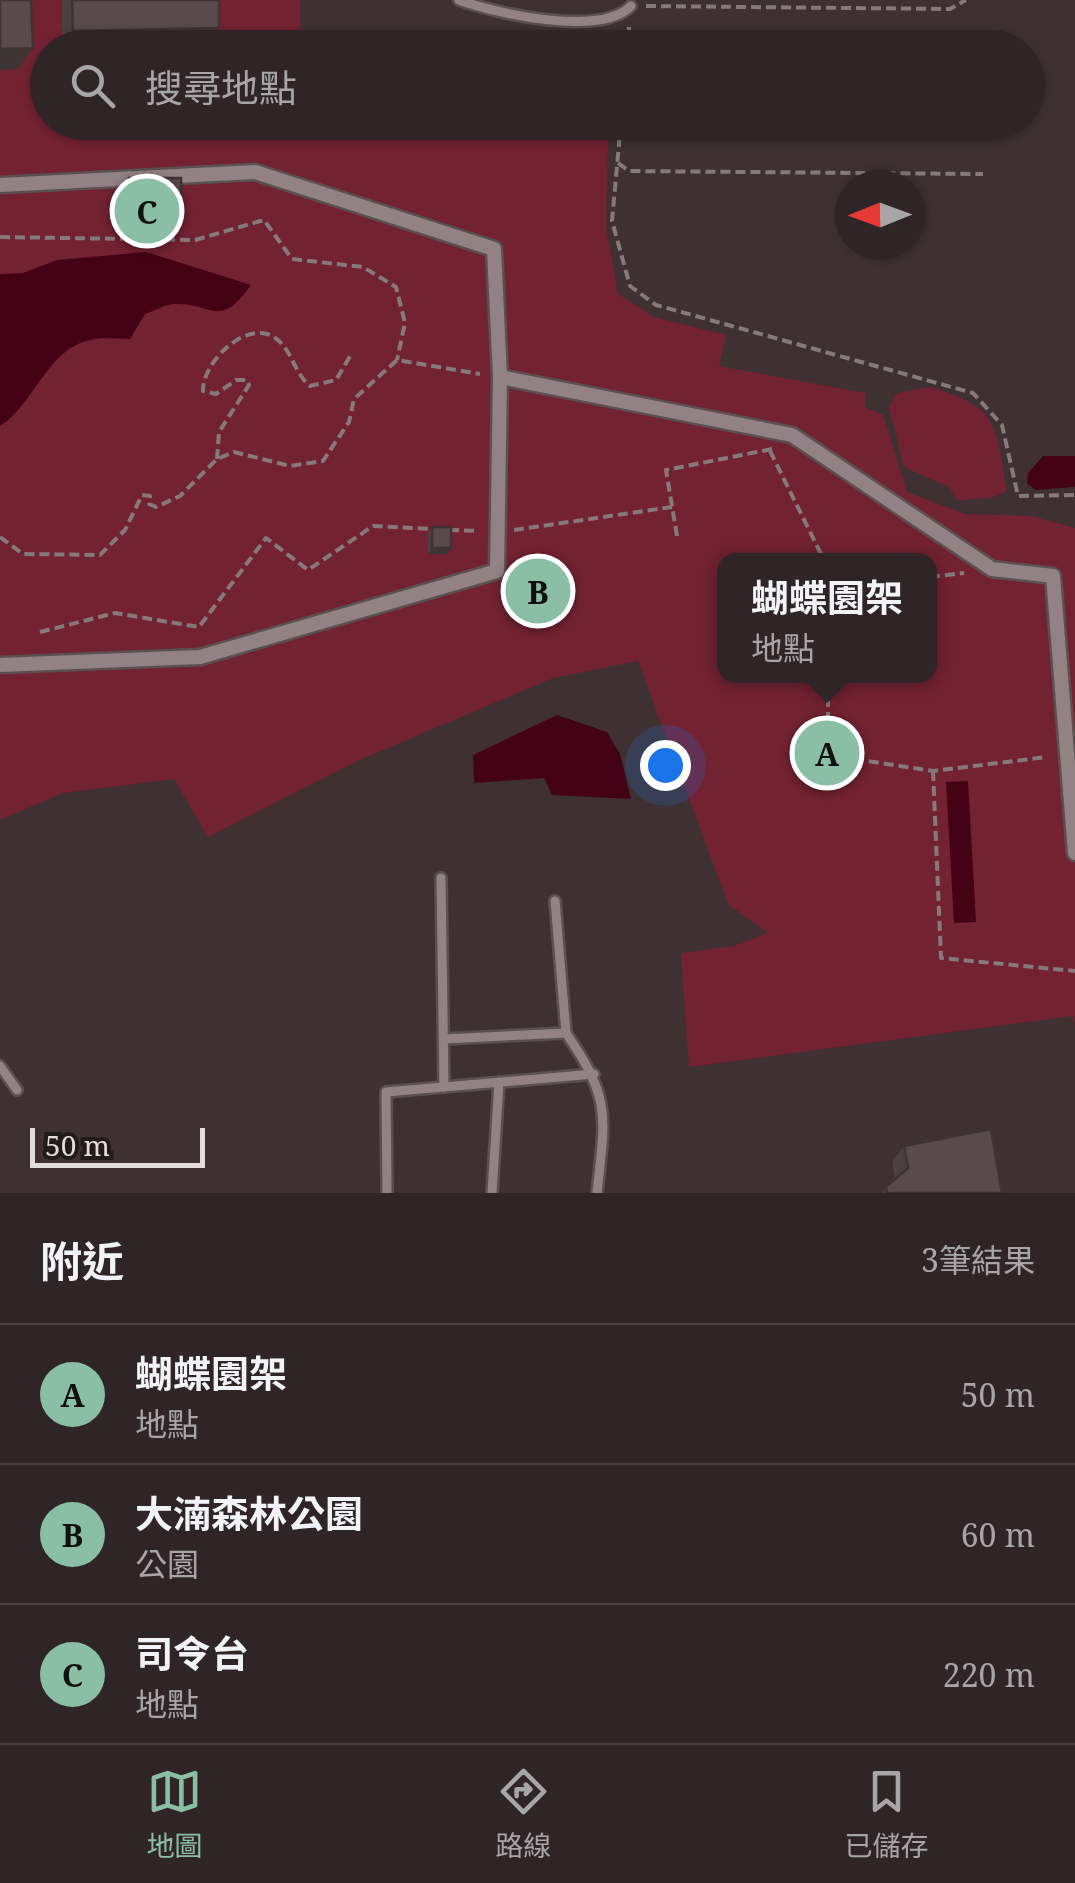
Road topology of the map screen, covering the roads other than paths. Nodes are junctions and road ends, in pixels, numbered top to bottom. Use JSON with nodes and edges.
{"nodes":[{"id":1,"x":459,"y":0,"type":"edge"},
{"id":2,"x":631,"y":6,"type":"road end"},
{"id":3,"x":0,"y":184,"type":"edge"},
{"id":4,"x":500,"y":378,"type":"junction"},
{"id":5,"x":0,"y":665,"type":"edge"},
{"id":6,"x":1071,"y":754,"type":"edge"},
{"id":7,"x":1075,"y":854,"type":"edge"},
{"id":8,"x":441,"y":878,"type":"dead end"},
{"id":9,"x":556,"y":900,"type":"dead end"},
{"id":10,"x":566,"y":1033,"type":"junction"},
{"id":11,"x":444,"y":1039,"type":"junction"},
{"id":12,"x":0,"y":1066,"type":"edge"},
{"id":13,"x":594,"y":1074,"type":"junction"},
{"id":14,"x":500,"y":1082,"type":"junction"},
{"id":15,"x":444,"y":1087,"type":"junction"},
{"id":16,"x":17,"y":1090,"type":"dead end"},
{"id":17,"x":387,"y":1193,"type":"edge"},
{"id":18,"x":492,"y":1193,"type":"edge"},
{"id":19,"x":597,"y":1193,"type":"edge"}],
"edges":[{"from":1,"to":2,"type":"lane"},
{"from":3,"to":4,"type":"street"},
{"from":4,"to":5,"type":"street"},
{"from":4,"to":6,"type":"street"},
{"from":6,"to":7,"type":"street"},
{"from":8,"to":11,"type":"lane"},
{"from":9,"to":10,"type":"lane"},
{"from":10,"to":11,"type":"lane"},
{"from":10,"to":13,"type":"lane"},
{"from":11,"to":15,"type":"lane"},
{"from":12,"to":16,"type":"lane"},
{"from":13,"to":14,"type":"lane"},
{"from":13,"to":19,"type":"lane"},
{"from":14,"to":15,"type":"lane"},
{"from":14,"to":18,"type":"lane"},
{"from":15,"to":17,"type":"lane"}]}
